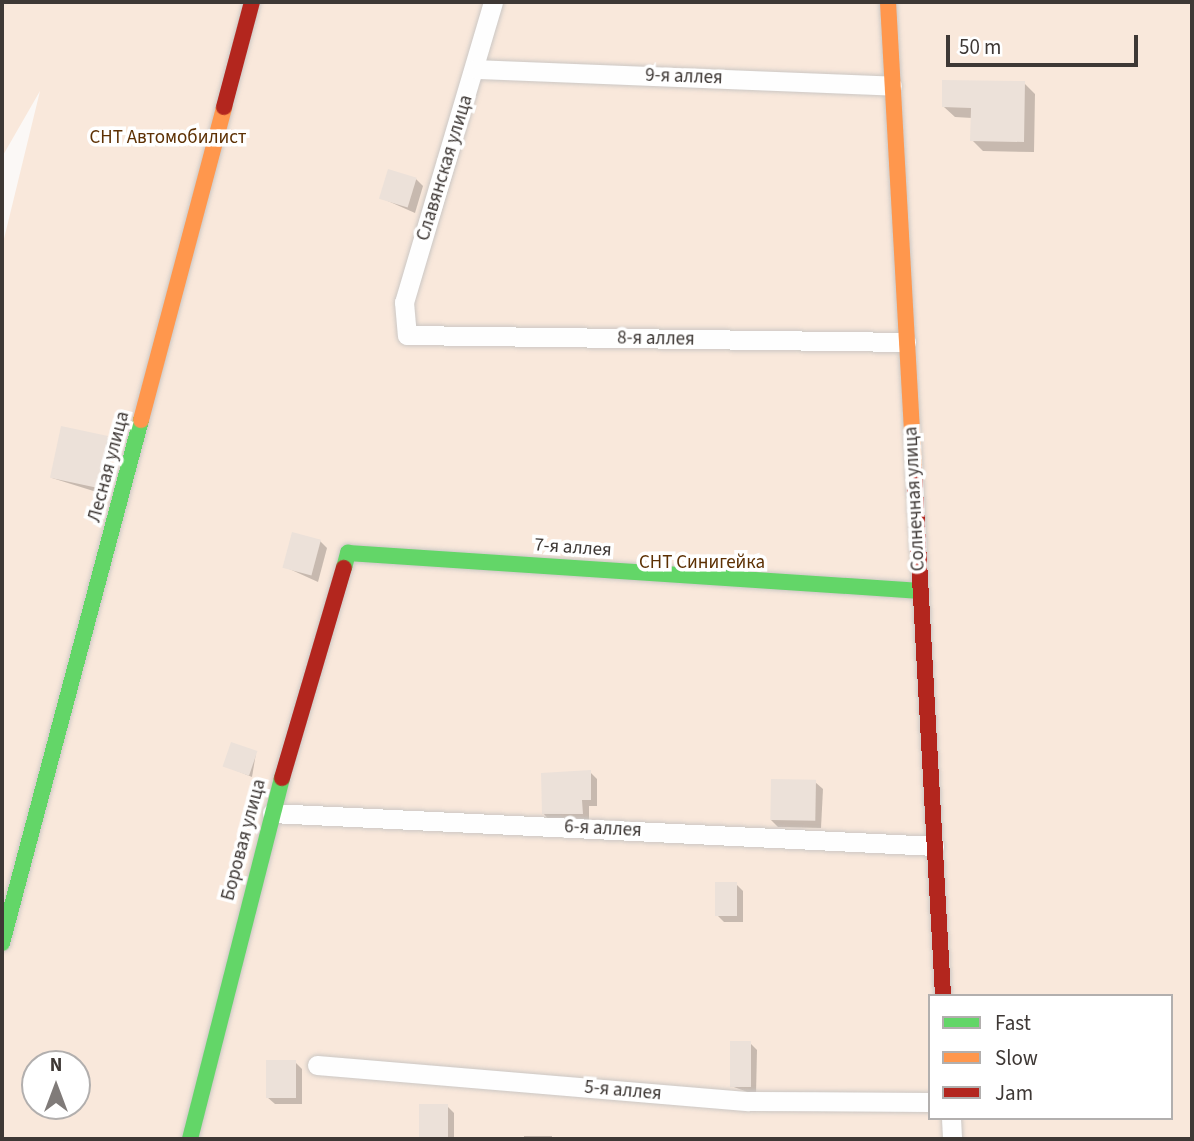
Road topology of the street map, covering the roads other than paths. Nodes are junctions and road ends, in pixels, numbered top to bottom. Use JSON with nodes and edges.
{"nodes":[{"id":1,"x":252,"y":2,"type":"edge"},
{"id":2,"x":493,"y":2,"type":"edge"},
{"id":3,"x":888,"y":2,"type":"edge"},
{"id":4,"x":476,"y":69,"type":"junction"},
{"id":5,"x":892,"y":86,"type":"junction"},
{"id":6,"x":407,"y":335,"type":"joint"},
{"id":7,"x":906,"y":342,"type":"junction"},
{"id":8,"x":348,"y":553,"type":"joint"},
{"id":9,"x":921,"y":591,"type":"junction"},
{"id":10,"x":272,"y":813,"type":"junction"},
{"id":11,"x":934,"y":846,"type":"junction"},
{"id":12,"x":2,"y":943,"type":"edge"},
{"id":13,"x":943,"y":994,"type":"edge"},
{"id":14,"x":317,"y":1065,"type":"dead end"},
{"id":15,"x":928,"y":1102,"type":"edge"},
{"id":16,"x":951,"y":1120,"type":"edge"},
{"id":17,"x":190,"y":1139,"type":"edge"},
{"id":18,"x":952,"y":1139,"type":"edge"}],
"edges":[{"from":1,"to":12,"type":"street","name":"Лесная улица"},
{"from":2,"to":4,"type":"street","name":"Славянская улица"},
{"from":3,"to":5,"type":"street","name":"Солнечная улица"},
{"from":4,"to":5,"type":"street","name":"9-я аллея"},
{"from":4,"to":6,"type":"street","name":"Славянская улица"},
{"from":5,"to":7,"type":"street","name":"Солнечная улица"},
{"from":6,"to":7,"type":"street","name":"8-я аллея"},
{"from":7,"to":9,"type":"street","name":"Солнечная улица"},
{"from":8,"to":9,"type":"street","name":"7-я аллея"},
{"from":8,"to":10,"type":"street","name":"Боровая улица"},
{"from":9,"to":11,"type":"street","name":"Солнечная улица"},
{"from":10,"to":11,"type":"street","name":"6-я аллея"},
{"from":10,"to":17,"type":"street","name":"Боровая улица"},
{"from":11,"to":13,"type":"street","name":"Солнечная улица"},
{"from":14,"to":15,"type":"street","name":"5-я аллея"},
{"from":16,"to":18,"type":"street"}]}
